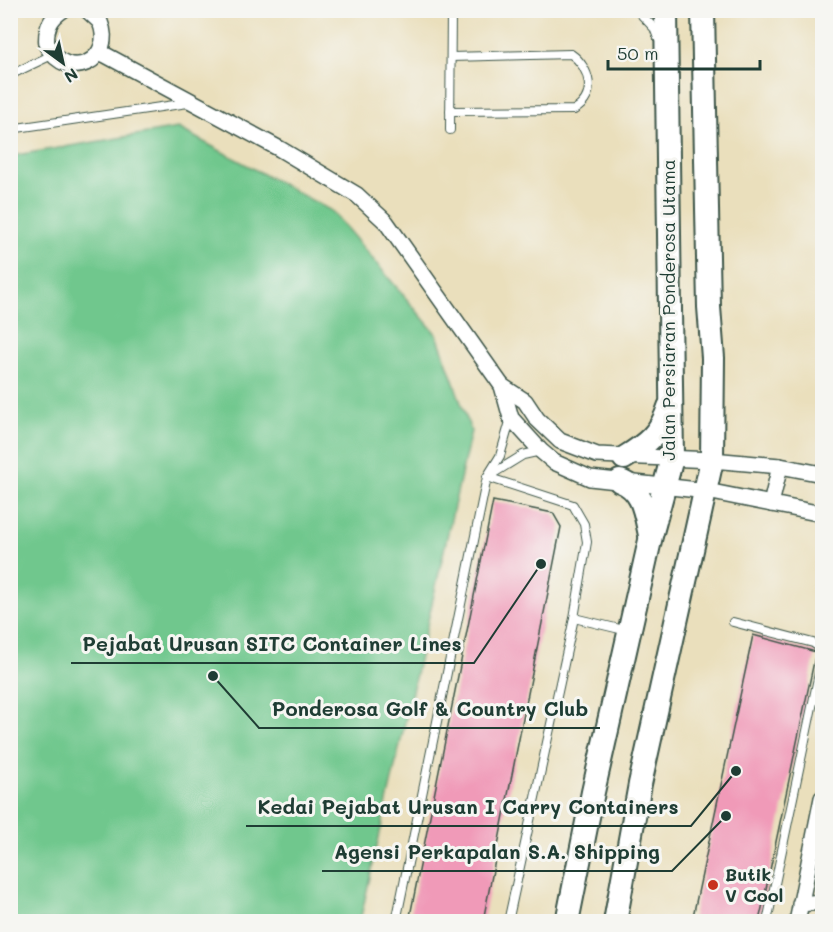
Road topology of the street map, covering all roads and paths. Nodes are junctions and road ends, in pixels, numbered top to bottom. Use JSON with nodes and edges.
{"nodes":[{"id":1,"x":63,"y":10,"type":"edge"},
{"id":2,"x":87,"y":10,"type":"edge"},
{"id":3,"x":536,"y":10,"type":"edge"},
{"id":4,"x":637,"y":10,"type":"edge"},
{"id":5,"x":666,"y":10,"type":"edge"},
{"id":6,"x":703,"y":10,"type":"edge"},
{"id":7,"x":451,"y":12,"type":"edge"},
{"id":8,"x":100,"y":52,"type":"junction"},
{"id":9,"x":52,"y":55,"type":"junction"},
{"id":10,"x":451,"y":57,"type":"junction"},
{"id":11,"x":668,"y":62,"type":"junction"},
{"id":12,"x":10,"y":75,"type":"edge"},
{"id":13,"x":193,"y":102,"type":"junction"},
{"id":14,"x":450,"y":111,"type":"junction"},
{"id":15,"x":10,"y":129,"type":"edge"},
{"id":16,"x":450,"y":130,"type":"dead end"},
{"id":17,"x":502,"y":386,"type":"junction"},
{"id":18,"x":673,"y":397,"type":"junction"},
{"id":19,"x":511,"y":418,"type":"junction"},
{"id":20,"x":541,"y":451,"type":"junction"},
{"id":21,"x":624,"y":458,"type":"junction"},
{"id":22,"x":672,"y":458,"type":"junction"},
{"id":23,"x":712,"y":460,"type":"junction"},
{"id":24,"x":780,"y":466,"type":"junction"},
{"id":25,"x":822,"y":474,"type":"edge"},
{"id":26,"x":488,"y":477,"type":"junction"},
{"id":27,"x":620,"y":481,"type":"junction"},
{"id":28,"x":665,"y":486,"type":"junction"},
{"id":29,"x":707,"y":491,"type":"junction"},
{"id":30,"x":771,"y":504,"type":"junction"},
{"id":31,"x":822,"y":514,"type":"edge"},
{"id":32,"x":651,"y":536,"type":"junction"},
{"id":33,"x":574,"y":618,"type":"junction"},
{"id":34,"x":733,"y":622,"type":"dead end"},
{"id":35,"x":630,"y":631,"type":"junction"},
{"id":36,"x":822,"y":657,"type":"edge"},
{"id":37,"x":822,"y":804,"type":"edge"},
{"id":38,"x":822,"y":902,"type":"edge"},
{"id":39,"x":800,"y":904,"type":"junction"},
{"id":40,"x":396,"y":921,"type":"edge"},
{"id":41,"x":508,"y":921,"type":"edge"},
{"id":42,"x":567,"y":921,"type":"edge"},
{"id":43,"x":615,"y":921,"type":"edge"},
{"id":44,"x":766,"y":921,"type":"edge"},
{"id":45,"x":797,"y":921,"type":"edge"}],
"edges":[{"from":1,"to":9,"type":"street"},
{"from":2,"to":8,"type":"street"},
{"from":3,"to":7,"type":"lane"},
{"from":4,"to":11,"type":"lane"},
{"from":5,"to":11,"type":"main road","name":"Jalan Persiaran Ponderosa Utama"},
{"from":6,"to":23,"type":"main road","name":"Jalan Persiaran Ponderosa Utama"},
{"from":7,"to":10,"type":"lane"},
{"from":8,"to":9,"type":"street"},
{"from":8,"to":13,"type":"street"},
{"from":9,"to":12,"type":"lane"},
{"from":10,"to":14,"type":"lane"},
{"from":10,"to":14,"type":"lane"},
{"from":11,"to":18,"type":"main road","name":"Jalan Persiaran Ponderosa Utama"},
{"from":13,"to":15,"type":"lane"},
{"from":13,"to":17,"type":"street"},
{"from":14,"to":16,"type":"lane"},
{"from":17,"to":19,"type":"street"},
{"from":17,"to":21,"type":"street"},
{"from":18,"to":21,"type":"main road"},
{"from":18,"to":22,"type":"main road","name":"Jalan Persiaran Ponderosa Utama"},
{"from":19,"to":20,"type":"street"},
{"from":19,"to":26,"type":"lane"},
{"from":20,"to":26,"type":"lane"},
{"from":20,"to":27,"type":"street"},
{"from":21,"to":22,"type":"street"},
{"from":22,"to":23,"type":"street"},
{"from":22,"to":28,"type":"main road","name":"Jalan Persiaran Ponderosa Utama"},
{"from":23,"to":24,"type":"street"},
{"from":23,"to":29,"type":"main road","name":"Jalan Persiaran Ponderosa Utama"},
{"from":24,"to":25,"type":"street"},
{"from":24,"to":30,"type":"street"},
{"from":26,"to":33,"type":"lane"},
{"from":26,"to":40,"type":"lane"},
{"from":27,"to":28,"type":"street"},
{"from":27,"to":32,"type":"main road"},
{"from":28,"to":29,"type":"street"},
{"from":28,"to":32,"type":"main road","name":"Jalan Persiaran Ponderosa Utama"},
{"from":29,"to":30,"type":"street"},
{"from":29,"to":43,"type":"main road","name":"Jalan Persiaran Ponderosa Utama"},
{"from":30,"to":31,"type":"street"},
{"from":32,"to":35,"type":"main road","name":"Jalan Persiaran Ponderosa Utama"},
{"from":33,"to":35,"type":"lane"},
{"from":33,"to":41,"type":"lane"},
{"from":34,"to":36,"type":"lane"},
{"from":35,"to":42,"type":"main road","name":"Jalan Persiaran Ponderosa Utama"},
{"from":36,"to":44,"type":"lane"},
{"from":37,"to":39,"type":"street"},
{"from":38,"to":39,"type":"street"},
{"from":39,"to":45,"type":"street"}]}
